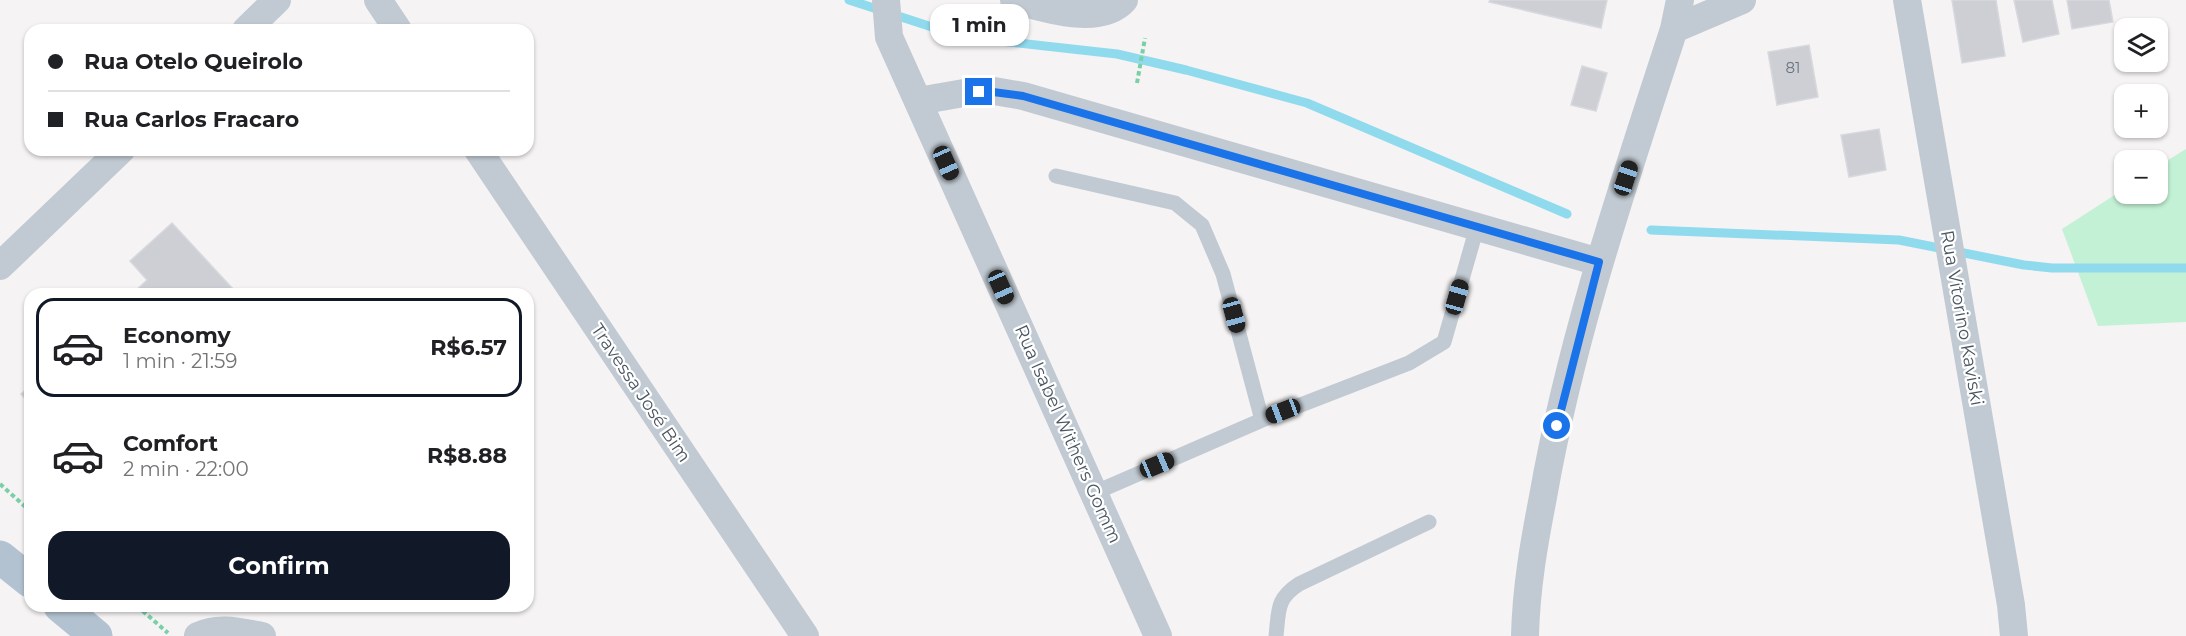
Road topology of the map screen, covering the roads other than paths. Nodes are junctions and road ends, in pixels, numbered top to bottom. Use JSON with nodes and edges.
{"nodes":[{"id":1,"x":277,"y":0,"type":"edge"},
{"id":2,"x":378,"y":0,"type":"edge"},
{"id":3,"x":886,"y":0,"type":"edge"},
{"id":4,"x":1014,"y":0,"type":"edge"},
{"id":5,"x":1680,"y":0,"type":"edge"},
{"id":6,"x":1742,"y":0,"type":"edge"},
{"id":7,"x":1907,"y":0,"type":"edge"},
{"id":8,"x":1116,"y":5,"type":"edge"},
{"id":9,"x":252,"y":24,"type":"edge"},
{"id":10,"x":394,"y":24,"type":"edge"},
{"id":11,"x":1674,"y":29,"type":"junction"},
{"id":12,"x":918,"y":101,"type":"junction"},
{"id":13,"x":115,"y":156,"type":"edge"},
{"id":14,"x":482,"y":156,"type":"edge"},
{"id":15,"x":1056,"y":176,"type":"dead end"},
{"id":16,"x":1477,"y":227,"type":"junction"},
{"id":17,"x":1599,"y":262,"type":"junction"},
{"id":18,"x":0,"y":266,"type":"edge"},
{"id":19,"x":1262,"y":420,"type":"junction"},
{"id":20,"x":1094,"y":493,"type":"junction"},
{"id":21,"x":1430,"y":522,"type":"dead end"},
{"id":22,"x":0,"y":557,"type":"edge"},
{"id":23,"x":24,"y":576,"type":"edge"},
{"id":24,"x":67,"y":612,"type":"edge"},
{"id":25,"x":96,"y":636,"type":"edge"},
{"id":26,"x":198,"y":636,"type":"edge"},
{"id":27,"x":262,"y":636,"type":"edge"},
{"id":28,"x":805,"y":636,"type":"edge"},
{"id":29,"x":1158,"y":636,"type":"edge"},
{"id":30,"x":1276,"y":636,"type":"edge"},
{"id":31,"x":1525,"y":636,"type":"edge"},
{"id":32,"x":2013,"y":636,"type":"edge"}],
"edges":[{"from":1,"to":9,"type":"street"},
{"from":2,"to":10,"type":"street"},
{"from":3,"to":12,"type":"street","name":"Rua Isabel Withers Gomm"},
{"from":4,"to":8,"type":"street"},
{"from":5,"to":11,"type":"street"},
{"from":6,"to":11,"type":"street"},
{"from":7,"to":32,"type":"street","name":"Rua Vitorino Kaviski"},
{"from":11,"to":17,"type":"street"},
{"from":12,"to":16,"type":"street"},
{"from":12,"to":20,"type":"street","name":"Rua Isabel Withers Gomm"},
{"from":13,"to":18,"type":"street"},
{"from":14,"to":28,"type":"street","name":"Travessa José Bim"},
{"from":15,"to":19,"type":"lane"},
{"from":16,"to":17,"type":"street"},
{"from":16,"to":19,"type":"lane"},
{"from":17,"to":31,"type":"street"},
{"from":19,"to":20,"type":"lane"},
{"from":20,"to":29,"type":"street","name":"Rua Isabel Withers Gomm"},
{"from":21,"to":30,"type":"lane"},
{"from":22,"to":23,"type":"main road"},
{"from":24,"to":25,"type":"main road"},
{"from":26,"to":27,"type":"street"}]}
